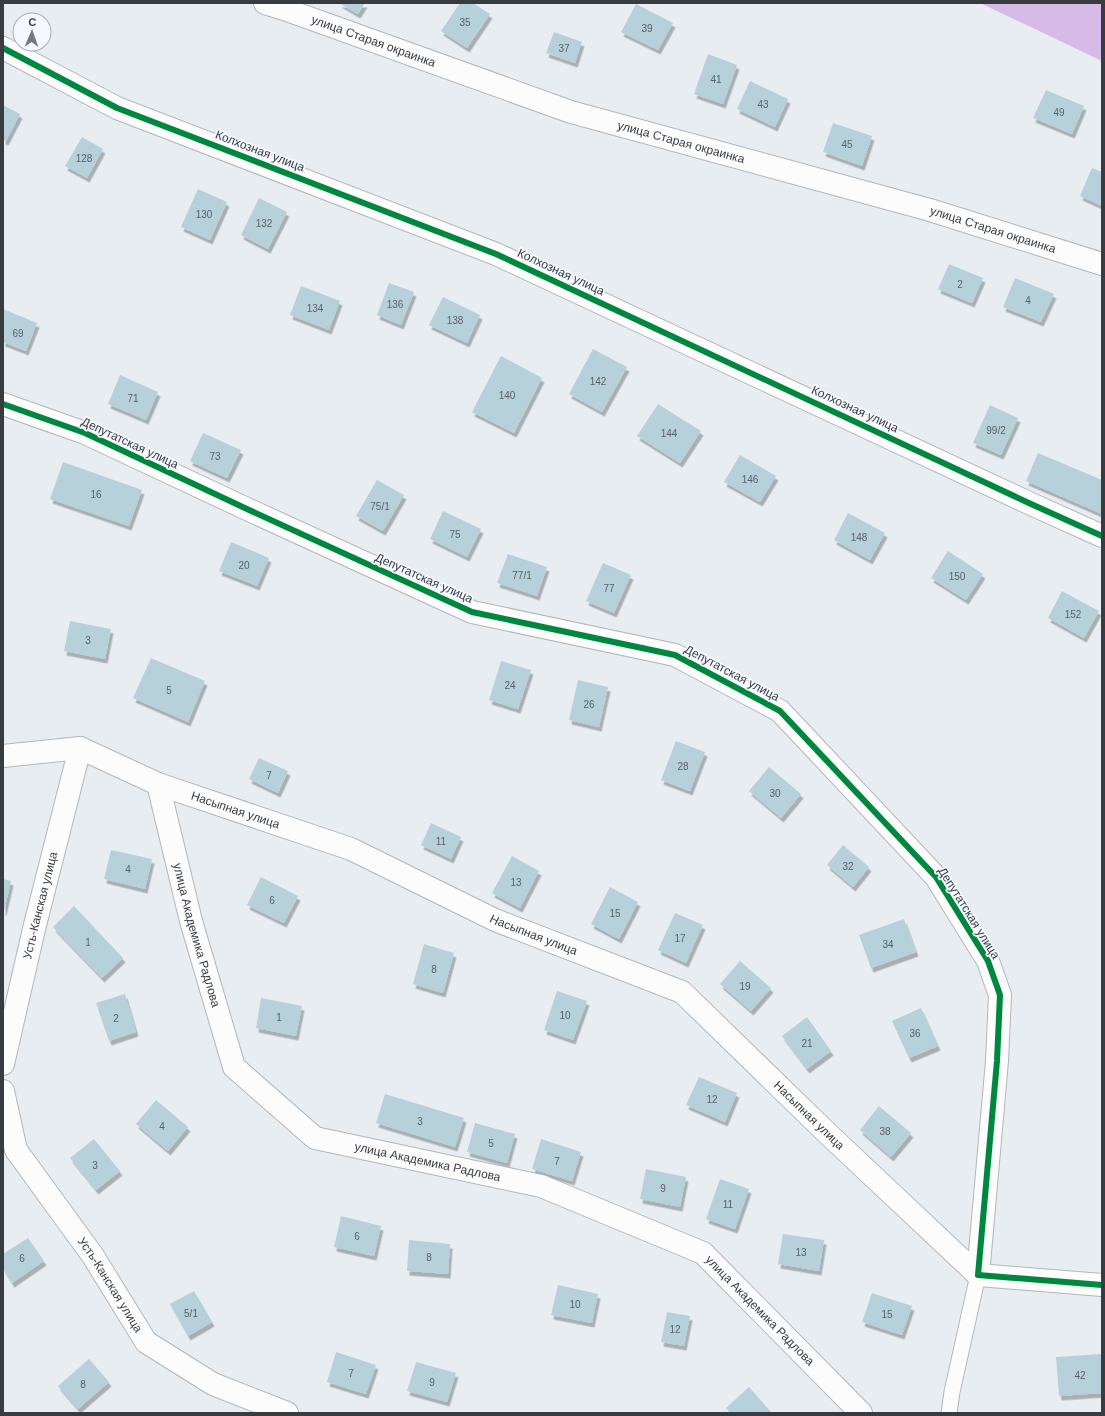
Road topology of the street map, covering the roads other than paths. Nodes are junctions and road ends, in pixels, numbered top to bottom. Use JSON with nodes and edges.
{"nodes":[{"id":1,"x":265,"y":3,"type":"edge"},
{"id":2,"x":3,"y":48,"type":"edge"},
{"id":3,"x":1102,"y":264,"type":"edge"},
{"id":4,"x":3,"y":404,"type":"edge"},
{"id":5,"x":1102,"y":536,"type":"edge"},
{"id":6,"x":80,"y":748,"type":"junction"},
{"id":7,"x":3,"y":756,"type":"edge"},
{"id":8,"x":158,"y":784,"type":"junction"},
{"id":9,"x":3,"y":1064,"type":"edge"},
{"id":10,"x":3,"y":1091,"type":"edge"},
{"id":11,"x":978,"y":1275,"type":"junction"},
{"id":12,"x":1102,"y":1285,"type":"edge"},
{"id":13,"x":286,"y":1413,"type":"edge"},
{"id":14,"x":861,"y":1413,"type":"edge"},
{"id":15,"x":949,"y":1413,"type":"edge"}],
"edges":[{"from":1,"to":3,"type":"street","name":"улица Старая окраинка"},
{"from":2,"to":5,"type":"street","name":"Колхозная улица"},
{"from":4,"to":11,"type":"street","name":"Депутатская улица"},
{"from":6,"to":7,"type":"street"},
{"from":6,"to":8,"type":"street","name":"Насыпная улица"},
{"from":6,"to":9,"type":"street","name":"Усть-Канская улица"},
{"from":8,"to":11,"type":"street","name":"Насыпная улица"},
{"from":8,"to":14,"type":"street","name":"улица Академика Радлова"},
{"from":10,"to":13,"type":"street","name":"Усть-Канская улица"},
{"from":11,"to":12,"type":"street"},
{"from":11,"to":15,"type":"lane"}]}
